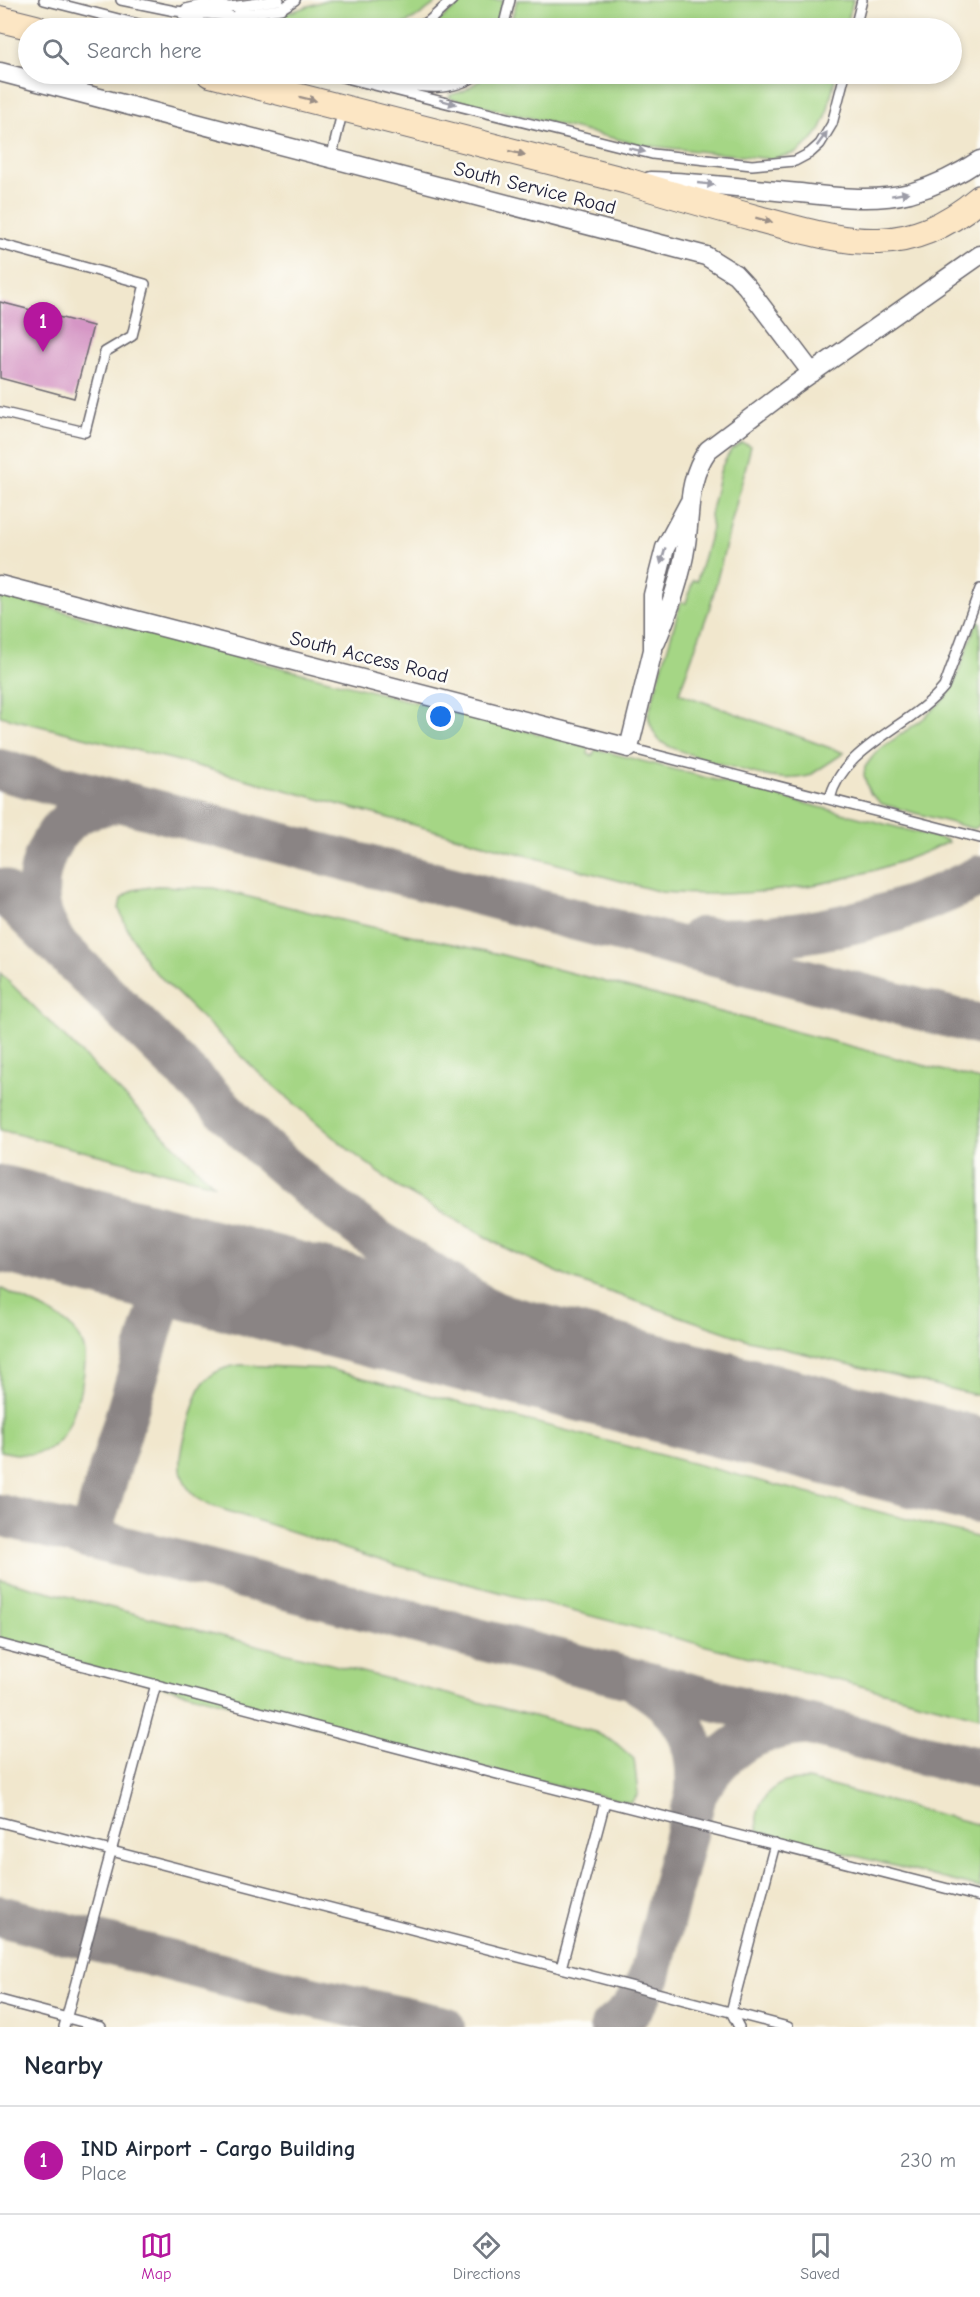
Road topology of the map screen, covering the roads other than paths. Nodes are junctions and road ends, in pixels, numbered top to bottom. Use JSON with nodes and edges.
{"nodes":[{"id":1,"x":44,"y":0,"type":"edge"},
{"id":2,"x":121,"y":0,"type":"edge"},
{"id":3,"x":219,"y":0,"type":"edge"},
{"id":4,"x":279,"y":0,"type":"edge"},
{"id":5,"x":295,"y":0,"type":"edge"},
{"id":6,"x":452,"y":0,"type":"edge"},
{"id":7,"x":510,"y":0,"type":"edge"},
{"id":8,"x":862,"y":0,"type":"edge"},
{"id":9,"x":203,"y":5,"type":"junction"},
{"id":10,"x":175,"y":11,"type":"junction"},
{"id":11,"x":229,"y":16,"type":"junction"},
{"id":12,"x":115,"y":18,"type":"edge"},
{"id":13,"x":191,"y":18,"type":"edge"},
{"id":14,"x":238,"y":18,"type":"edge"},
{"id":15,"x":432,"y":18,"type":"edge"},
{"id":16,"x":506,"y":18,"type":"edge"},
{"id":17,"x":858,"y":18,"type":"edge"},
{"id":18,"x":0,"y":19,"type":"edge"},
{"id":19,"x":18,"y":24,"type":"edge"},
{"id":20,"x":0,"y":72,"type":"edge"},
{"id":21,"x":18,"y":77,"type":"edge"},
{"id":22,"x":46,"y":84,"type":"edge"},
{"id":23,"x":249,"y":84,"type":"edge"},
{"id":24,"x":370,"y":84,"type":"edge"},
{"id":25,"x":404,"y":84,"type":"edge"},
{"id":26,"x":454,"y":84,"type":"edge"},
{"id":27,"x":842,"y":84,"type":"edge"},
{"id":28,"x":343,"y":108,"type":"junction"},
{"id":29,"x":331,"y":159,"type":"junction"},
{"id":30,"x":980,"y":160,"type":"edge"},
{"id":31,"x":627,"y":181,"type":"junction"},
{"id":32,"x":970,"y":205,"type":"edge"},
{"id":33,"x":0,"y":244,"type":"edge"},
{"id":34,"x":980,"y":255,"type":"edge"},
{"id":35,"x":812,"y":373,"type":"junction"},
{"id":36,"x":0,"y":412,"type":"edge"},
{"id":37,"x":0,"y":585,"type":"edge"},
{"id":38,"x":980,"y":590,"type":"edge"},
{"id":39,"x":629,"y":748,"type":"junction"},
{"id":40,"x":830,"y":799,"type":"junction"},
{"id":41,"x":980,"y":838,"type":"edge"},
{"id":42,"x":0,"y":1644,"type":"edge"},
{"id":43,"x":156,"y":1684,"type":"junction"},
{"id":44,"x":606,"y":1802,"type":"junction"},
{"id":45,"x":0,"y":1822,"type":"edge"},
{"id":46,"x":775,"y":1844,"type":"junction"},
{"id":47,"x":112,"y":1851,"type":"junction"},
{"id":48,"x":980,"y":1897,"type":"edge"},
{"id":49,"x":561,"y":1968,"type":"junction"},
{"id":50,"x":0,"y":2000,"type":"edge"},
{"id":51,"x":731,"y":2012,"type":"junction"},
{"id":52,"x":65,"y":2023,"type":"edge"},
{"id":53,"x":101,"y":2027,"type":"edge"},
{"id":54,"x":739,"y":2027,"type":"edge"},
{"id":55,"x":788,"y":2027,"type":"edge"}],
"edges":[{"from":1,"to":12,"type":"lane"},
{"from":2,"to":10,"type":"lane"},
{"from":3,"to":9,"type":"lane"},
{"from":4,"to":9,"type":"lane"},
{"from":5,"to":11,"type":"lane"},
{"from":6,"to":15,"type":"lane"},
{"from":7,"to":16,"type":"lane"},
{"from":8,"to":17,"type":"lane"},
{"from":9,"to":10,"type":"lane"},
{"from":10,"to":11,"type":"lane"},
{"from":10,"to":13,"type":"lane"},
{"from":11,"to":14,"type":"lane"},
{"from":18,"to":19,"type":"street"},
{"from":20,"to":21,"type":"street","name":"South Service Road"},
{"from":22,"to":29,"type":"street","name":"South Service Road"},
{"from":23,"to":28,"type":"street","one_way":true},
{"from":24,"to":27,"type":"lane","one_way":true},
{"from":25,"to":26,"type":"lane"},
{"from":28,"to":29,"type":"lane"},
{"from":28,"to":31,"type":"street","one_way":true},
{"from":29,"to":35,"type":"street","name":"South Service Road"},
{"from":31,"to":30,"type":"street","one_way":true},
{"from":31,"to":32,"type":"street","one_way":true},
{"from":33,"to":36,"type":"lane"},
{"from":34,"to":35,"type":"street"},
{"from":35,"to":39,"type":"street"},
{"from":37,"to":39,"type":"street","name":"South Access Road"},
{"from":38,"to":40,"type":"lane"},
{"from":39,"to":40,"type":"lane"},
{"from":40,"to":41,"type":"lane"},
{"from":42,"to":43,"type":"lane"},
{"from":43,"to":44,"type":"lane"},
{"from":43,"to":47,"type":"lane"},
{"from":44,"to":46,"type":"lane"},
{"from":44,"to":49,"type":"lane"},
{"from":45,"to":47,"type":"lane"},
{"from":46,"to":48,"type":"lane"},
{"from":46,"to":51,"type":"lane"},
{"from":47,"to":49,"type":"lane"},
{"from":47,"to":52,"type":"lane"},
{"from":49,"to":51,"type":"lane"},
{"from":50,"to":52,"type":"lane"},
{"from":51,"to":54,"type":"lane"},
{"from":51,"to":55,"type":"lane"},
{"from":52,"to":53,"type":"lane"}]}
